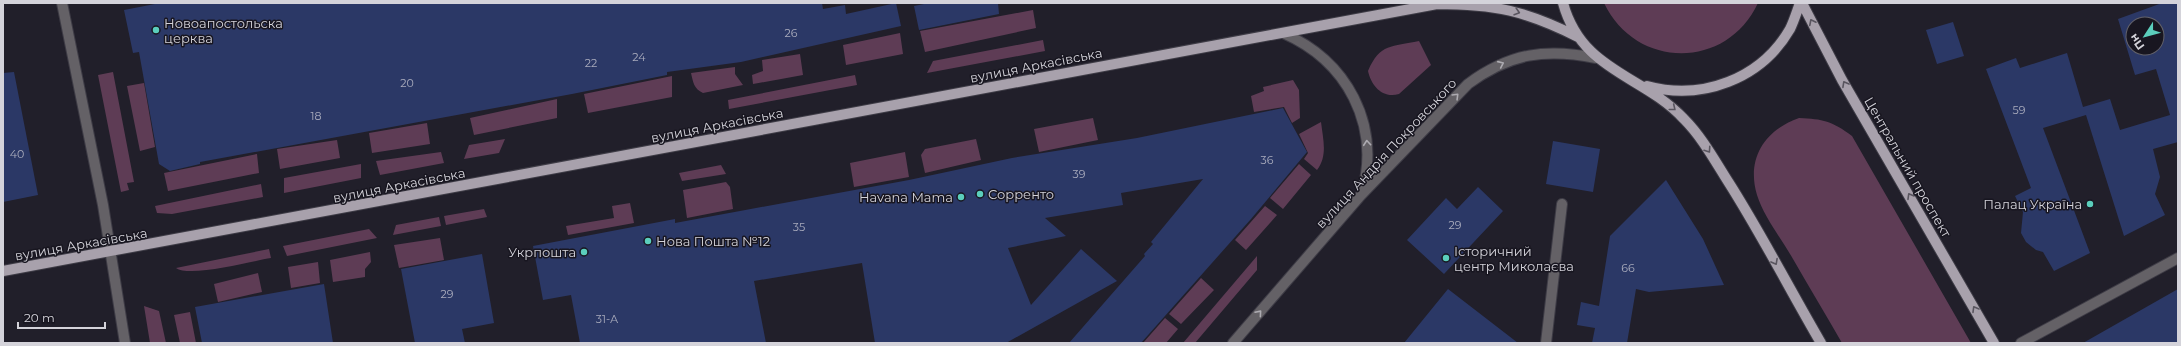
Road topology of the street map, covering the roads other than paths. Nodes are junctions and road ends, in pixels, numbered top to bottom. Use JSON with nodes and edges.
{"nodes":[{"id":1,"x":62,"y":3,"type":"edge"},
{"id":2,"x":1563,"y":3,"type":"edge"},
{"id":3,"x":1801,"y":3,"type":"edge"},
{"id":4,"x":1438,"y":4,"type":"edge"},
{"id":5,"x":1283,"y":33,"type":"junction"},
{"id":6,"x":1578,"y":37,"type":"junction"},
{"id":7,"x":1596,"y":58,"type":"junction"},
{"id":8,"x":1636,"y":84,"type":"junction"},
{"id":9,"x":1361,"y":195,"type":"junction"},
{"id":10,"x":1562,"y":204,"type":"dead end"},
{"id":11,"x":109,"y":252,"type":"junction"},
{"id":12,"x":2178,"y":258,"type":"edge"},
{"id":13,"x":3,"y":271,"type":"edge"},
{"id":14,"x":125,"y":343,"type":"edge"},
{"id":15,"x":1233,"y":343,"type":"edge"},
{"id":16,"x":1546,"y":343,"type":"edge"},
{"id":17,"x":1821,"y":343,"type":"edge"},
{"id":18,"x":1994,"y":343,"type":"edge"},
{"id":19,"x":2021,"y":343,"type":"edge"}],
"edges":[{"from":1,"to":11,"type":"street"},
{"from":2,"to":6,"type":"main road"},
{"from":3,"to":8,"type":"main road"},
{"from":18,"to":3,"type":"main road","name":"Центральний проспект","one_way":true},
{"from":4,"to":5,"type":"main road","name":"вулиця Аркасівська"},
{"from":4,"to":6,"type":"main road","name":"вулиця Аркасівська","one_way":true},
{"from":9,"to":5,"type":"street","one_way":true},
{"from":5,"to":11,"type":"main road","name":"вулиця Аркасівська"},
{"from":6,"to":7,"type":"main road"},
{"from":7,"to":8,"type":"main road"},
{"from":9,"to":7,"type":"street","name":"вулиця Андрія Покровського","one_way":true},
{"from":8,"to":17,"type":"main road","one_way":true},
{"from":15,"to":9,"type":"street","name":"вулиця Андрія Покровського","one_way":true},
{"from":10,"to":16,"type":"street"},
{"from":11,"to":13,"type":"main road","name":"вулиця Аркасівська"},
{"from":11,"to":14,"type":"street"},
{"from":12,"to":19,"type":"street"}]}
